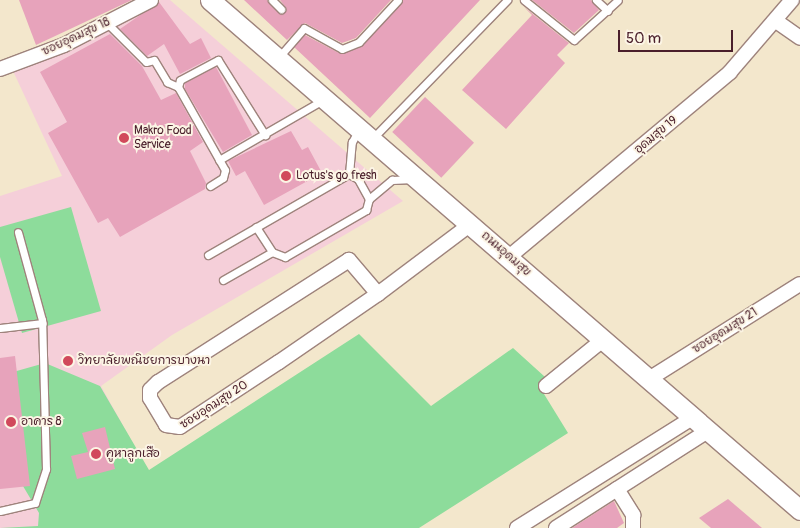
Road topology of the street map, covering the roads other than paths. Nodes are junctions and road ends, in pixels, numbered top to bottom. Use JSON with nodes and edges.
{"nodes":[{"id":1,"x":150,"y":0,"type":"edge"},
{"id":2,"x":210,"y":0,"type":"edge"},
{"id":3,"x":272,"y":0,"type":"edge"},
{"id":4,"x":398,"y":0,"type":"edge"},
{"id":5,"x":507,"y":0,"type":"edge"},
{"id":6,"x":524,"y":0,"type":"edge"},
{"id":7,"x":596,"y":0,"type":"edge"},
{"id":8,"x":618,"y":0,"type":"edge"},
{"id":9,"x":792,"y":0,"type":"edge"},
{"id":10,"x":281,"y":9,"type":"dead end"},
{"id":11,"x":608,"y":11,"type":"junction"},
{"id":12,"x":776,"y":21,"type":"junction"},
{"id":13,"x":107,"y":23,"type":"junction"},
{"id":14,"x":800,"y":38,"type":"edge"},
{"id":15,"x":278,"y":58,"type":"junction"},
{"id":16,"x":0,"y":69,"type":"edge"},
{"id":17,"x":178,"y":87,"type":"junction"},
{"id":18,"x":325,"y":99,"type":"junction"},
{"id":19,"x":367,"y":134,"type":"junction"},
{"id":20,"x":264,"y":135,"type":"junction"},
{"id":21,"x":219,"y":160,"type":"junction"},
{"id":22,"x":349,"y":174,"type":"junction"},
{"id":23,"x":418,"y":179,"type":"junction"},
{"id":24,"x":210,"y":186,"type":"dead end"},
{"id":25,"x":369,"y":199,"type":"junction"},
{"id":26,"x":471,"y":224,"type":"junction"},
{"id":27,"x":256,"y":227,"type":"junction"},
{"id":28,"x":18,"y":232,"type":"dead end"},
{"id":29,"x":272,"y":252,"type":"junction"},
{"id":30,"x":208,"y":255,"type":"dead end"},
{"id":31,"x":509,"y":257,"type":"junction"},
{"id":32,"x":223,"y":280,"type":"dead end"},
{"id":33,"x":800,"y":284,"type":"edge"},
{"id":34,"x":378,"y":294,"type":"junction"},
{"id":35,"x":42,"y":323,"type":"junction"},
{"id":36,"x":0,"y":328,"type":"edge"},
{"id":37,"x":604,"y":338,"type":"junction"},
{"id":38,"x":649,"y":379,"type":"junction"},
{"id":39,"x":546,"y":386,"type":"dead end"},
{"id":40,"x":694,"y":417,"type":"junction"},
{"id":41,"x":709,"y":430,"type":"junction"},
{"id":42,"x":615,"y":467,"type":"junction"},
{"id":43,"x":621,"y":487,"type":"junction"},
{"id":44,"x":800,"y":510,"type":"edge"},
{"id":45,"x":0,"y":511,"type":"edge"},
{"id":46,"x":517,"y":528,"type":"edge"},
{"id":47,"x":556,"y":528,"type":"edge"},
{"id":48,"x":633,"y":528,"type":"edge"}],
"edges":[{"from":1,"to":13,"type":"street","name":"ซอยอุดมสุข 18"},
{"from":2,"to":15,"type":"main road","name":"ถนนอุดมสุข"},
{"from":3,"to":10,"type":"lane"},
{"from":4,"to":15,"type":"lane"},
{"from":5,"to":19,"type":"lane"},
{"from":6,"to":11,"type":"lane"},
{"from":7,"to":11,"type":"lane"},
{"from":8,"to":11,"type":"lane"},
{"from":9,"to":12,"type":"street","name":"อุดมสุข 19"},
{"from":12,"to":14,"type":"street"},
{"from":12,"to":31,"type":"street","name":"อุดมสุข 19"},
{"from":13,"to":16,"type":"street","name":"ซอยอุดมสุข 18"},
{"from":13,"to":17,"type":"lane"},
{"from":15,"to":18,"type":"main road","name":"ถนนอุดมสุข"},
{"from":17,"to":20,"type":"lane"},
{"from":17,"to":21,"type":"lane"},
{"from":18,"to":19,"type":"main road","name":"ถนนอุดมสุข"},
{"from":18,"to":20,"type":"lane"},
{"from":19,"to":22,"type":"lane"},
{"from":19,"to":23,"type":"main road","name":"ถนนอุดมสุข"},
{"from":20,"to":21,"type":"lane"},
{"from":21,"to":24,"type":"lane"},
{"from":22,"to":25,"type":"lane"},
{"from":22,"to":27,"type":"lane"},
{"from":23,"to":25,"type":"lane"},
{"from":23,"to":26,"type":"main road","name":"ถนนอุดมสุข"},
{"from":25,"to":29,"type":"lane"},
{"from":26,"to":31,"type":"main road","name":"ถนนอุดมสุข"},
{"from":26,"to":34,"type":"street","name":"ซอยอุดมสุข 20"},
{"from":27,"to":29,"type":"lane"},
{"from":27,"to":30,"type":"lane"},
{"from":28,"to":35,"type":"lane"},
{"from":29,"to":32,"type":"lane"},
{"from":31,"to":37,"type":"main road","name":"ถนนอุดมสุข"},
{"from":33,"to":38,"type":"street","name":"ซอยอุดมสุข 21"},
{"from":34,"to":34,"type":"street","name":"ซอยอุดมสุข 20"},
{"from":35,"to":36,"type":"lane"},
{"from":35,"to":45,"type":"lane"},
{"from":37,"to":38,"type":"main road","name":"ถนนอุดมสุข"},
{"from":37,"to":39,"type":"street"},
{"from":38,"to":40,"type":"main road","name":"ถนนอุดมสุข"},
{"from":40,"to":41,"type":"main road","name":"ถนนอุดมสุข"},
{"from":40,"to":42,"type":"street"},
{"from":41,"to":43,"type":"street"},
{"from":41,"to":44,"type":"main road","name":"ถนนอุดมสุข"},
{"from":42,"to":43,"type":"street"},
{"from":42,"to":46,"type":"street"},
{"from":43,"to":47,"type":"street"},
{"from":43,"to":48,"type":"street"}]}
